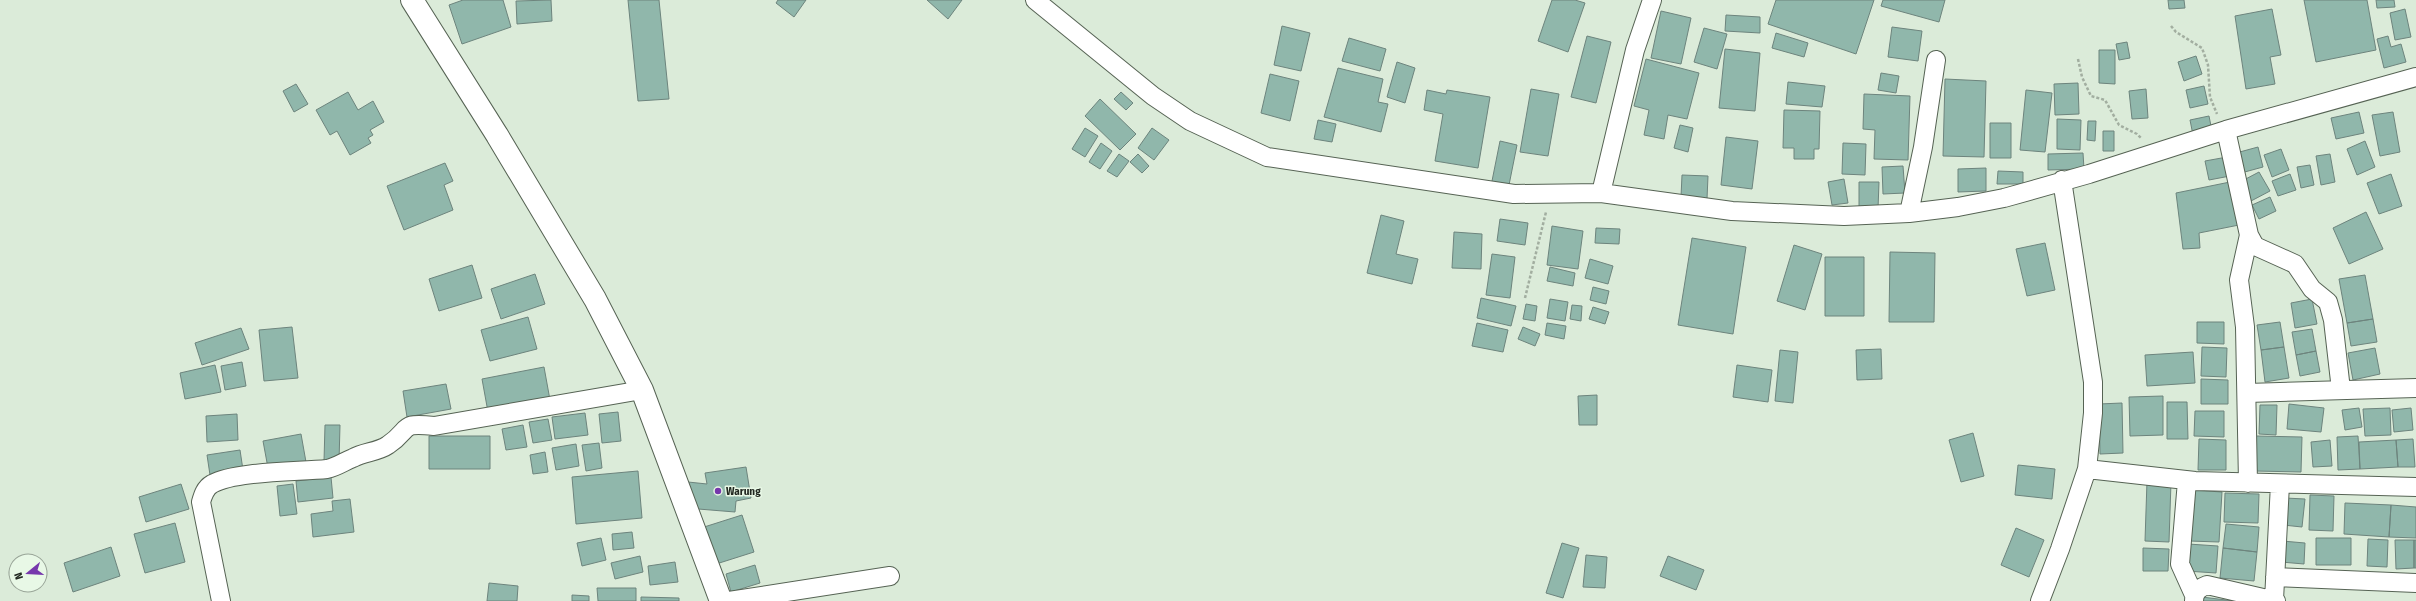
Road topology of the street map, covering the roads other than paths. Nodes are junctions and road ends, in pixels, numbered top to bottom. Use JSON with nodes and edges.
{"nodes":[{"id":1,"x":412,"y":0,"type":"edge"},
{"id":2,"x":1036,"y":0,"type":"edge"},
{"id":3,"x":1652,"y":0,"type":"edge"},
{"id":4,"x":1936,"y":60,"type":"dead end"},
{"id":5,"x":2416,"y":77,"type":"edge"},
{"id":6,"x":2225,"y":130,"type":"junction"},
{"id":7,"x":2062,"y":180,"type":"junction"},
{"id":8,"x":1601,"y":193,"type":"junction"},
{"id":9,"x":1909,"y":213,"type":"junction"},
{"id":10,"x":2249,"y":235,"type":"junction"},
{"id":11,"x":2416,"y":388,"type":"edge"},
{"id":12,"x":2341,"y":390,"type":"junction"},
{"id":13,"x":627,"y":393,"type":"junction"},
{"id":14,"x":2247,"y":393,"type":"junction"},
{"id":15,"x":2087,"y":469,"type":"junction"},
{"id":16,"x":2187,"y":480,"type":"junction"},
{"id":17,"x":2248,"y":483,"type":"junction"},
{"id":18,"x":2280,"y":484,"type":"junction"},
{"id":19,"x":2416,"y":487,"type":"edge"},
{"id":20,"x":890,"y":576,"type":"dead end"},
{"id":21,"x":2275,"y":577,"type":"junction"},
{"id":22,"x":2416,"y":583,"type":"edge"},
{"id":23,"x":2194,"y":598,"type":"edge"},
{"id":24,"x":2275,"y":600,"type":"edge"},
{"id":25,"x":221,"y":601,"type":"edge"},
{"id":26,"x":721,"y":601,"type":"edge"},
{"id":27,"x":729,"y":601,"type":"edge"},
{"id":28,"x":2040,"y":601,"type":"edge"}],
"edges":[{"from":1,"to":13,"type":"street"},
{"from":2,"to":8,"type":"street"},
{"from":3,"to":8,"type":"street"},
{"from":4,"to":9,"type":"street"},
{"from":5,"to":6,"type":"street"},
{"from":6,"to":7,"type":"street"},
{"from":6,"to":10,"type":"street"},
{"from":7,"to":9,"type":"street"},
{"from":7,"to":15,"type":"street"},
{"from":8,"to":9,"type":"street"},
{"from":10,"to":12,"type":"street"},
{"from":10,"to":14,"type":"street"},
{"from":11,"to":12,"type":"street"},
{"from":12,"to":14,"type":"street"},
{"from":13,"to":25,"type":"street"},
{"from":13,"to":26,"type":"street"},
{"from":14,"to":17,"type":"street"},
{"from":15,"to":16,"type":"street"},
{"from":15,"to":28,"type":"street"},
{"from":16,"to":17,"type":"street"},
{"from":16,"to":23,"type":"street"},
{"from":17,"to":18,"type":"street"},
{"from":18,"to":19,"type":"street"},
{"from":18,"to":21,"type":"street"},
{"from":20,"to":27,"type":"street"},
{"from":21,"to":22,"type":"street"},
{"from":21,"to":24,"type":"street"},
{"from":23,"to":24,"type":"street"}]}
